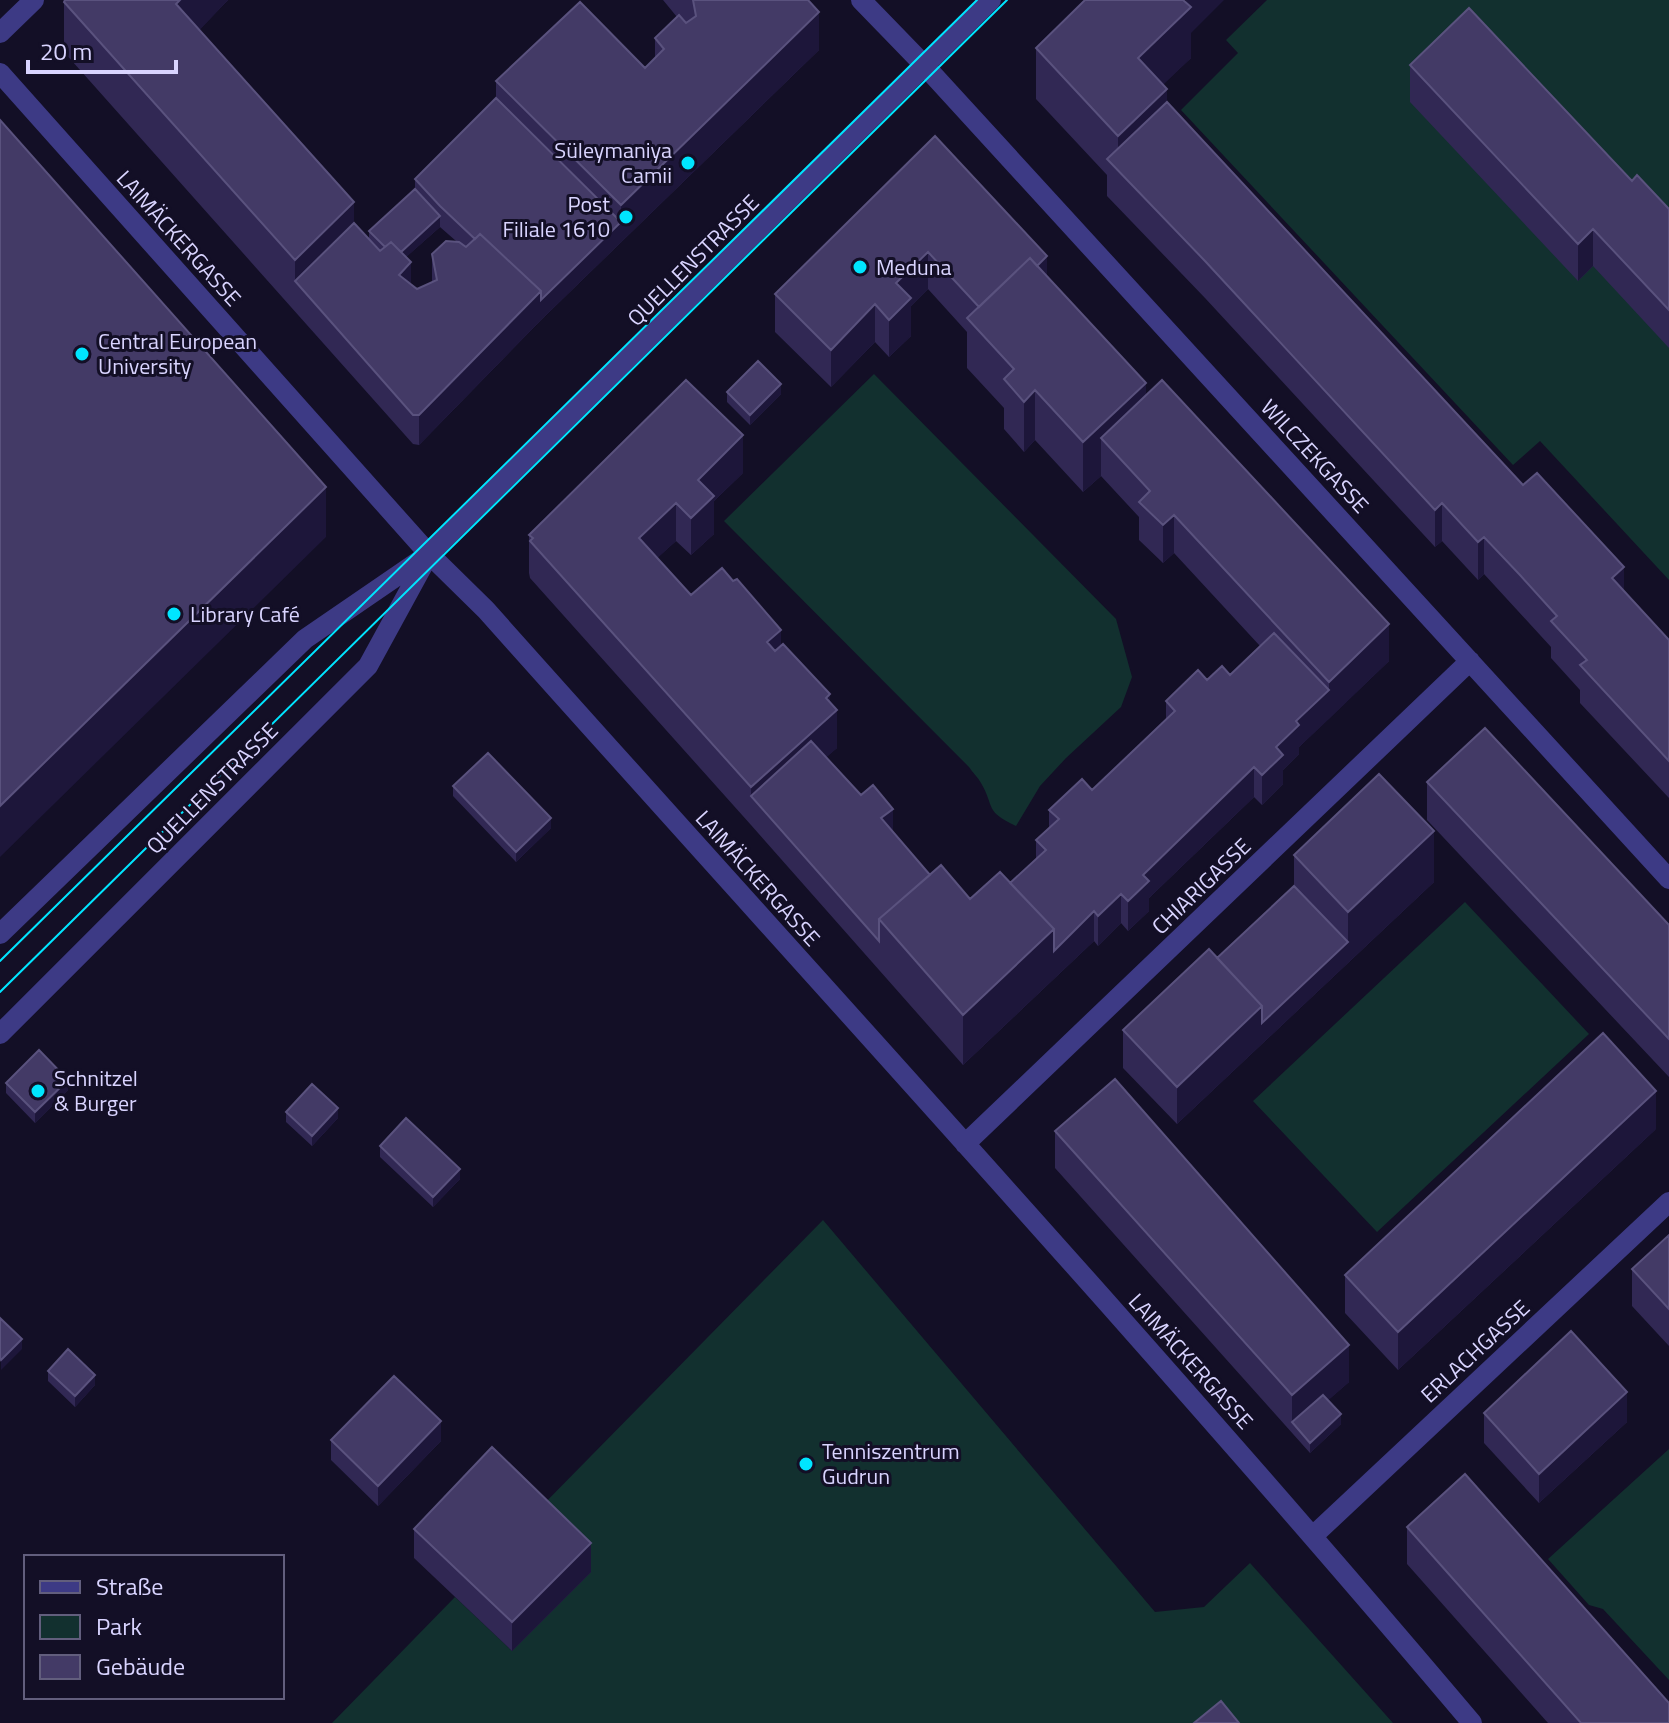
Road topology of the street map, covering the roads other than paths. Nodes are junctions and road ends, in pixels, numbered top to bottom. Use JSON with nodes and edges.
{"nodes":[{"id":1,"x":34,"y":0,"type":"edge"},
{"id":2,"x":861,"y":0,"type":"edge"},
{"id":3,"x":991,"y":0,"type":"edge"},
{"id":4,"x":0,"y":33,"type":"edge"},
{"id":5,"x":925,"y":66,"type":"junction"},
{"id":6,"x":0,"y":73,"type":"edge"},
{"id":7,"x":429,"y":554,"type":"junction"},
{"id":8,"x":1470,"y":661,"type":"junction"},
{"id":9,"x":1669,"y":879,"type":"edge"},
{"id":10,"x":0,"y":934,"type":"edge"},
{"id":11,"x":0,"y":1034,"type":"edge"},
{"id":12,"x":965,"y":1144,"type":"junction"},
{"id":13,"x":1669,"y":1202,"type":"edge"},
{"id":14,"x":1314,"y":1535,"type":"junction"},
{"id":15,"x":1472,"y":1723,"type":"edge"}],
"edges":[{"from":1,"to":4,"type":"street"},
{"from":2,"to":5,"type":"street","name":"WILCZEKGASSE"},
{"from":3,"to":5,"type":"street","name":"QUELLENSTRASSE"},
{"from":5,"to":7,"type":"street","name":"QUELLENSTRASSE"},
{"from":5,"to":8,"type":"street","name":"WILCZEKGASSE"},
{"from":6,"to":7,"type":"street","name":"LAIMÄCKERGASSE"},
{"from":7,"to":10,"type":"street","name":"QUELLENSTRASSE"},
{"from":7,"to":11,"type":"street","name":"QUELLENSTRASSE"},
{"from":7,"to":12,"type":"street","name":"LAIMÄCKERGASSE"},
{"from":8,"to":9,"type":"street","name":"WILCZEKGASSE"},
{"from":8,"to":12,"type":"street","name":"CHIARIGASSE"},
{"from":12,"to":14,"type":"street","name":"LAIMÄCKERGASSE"},
{"from":13,"to":14,"type":"street","name":"ERLACHGASSE"},
{"from":14,"to":15,"type":"street","name":"LAIMÄCKERGASSE"}]}
